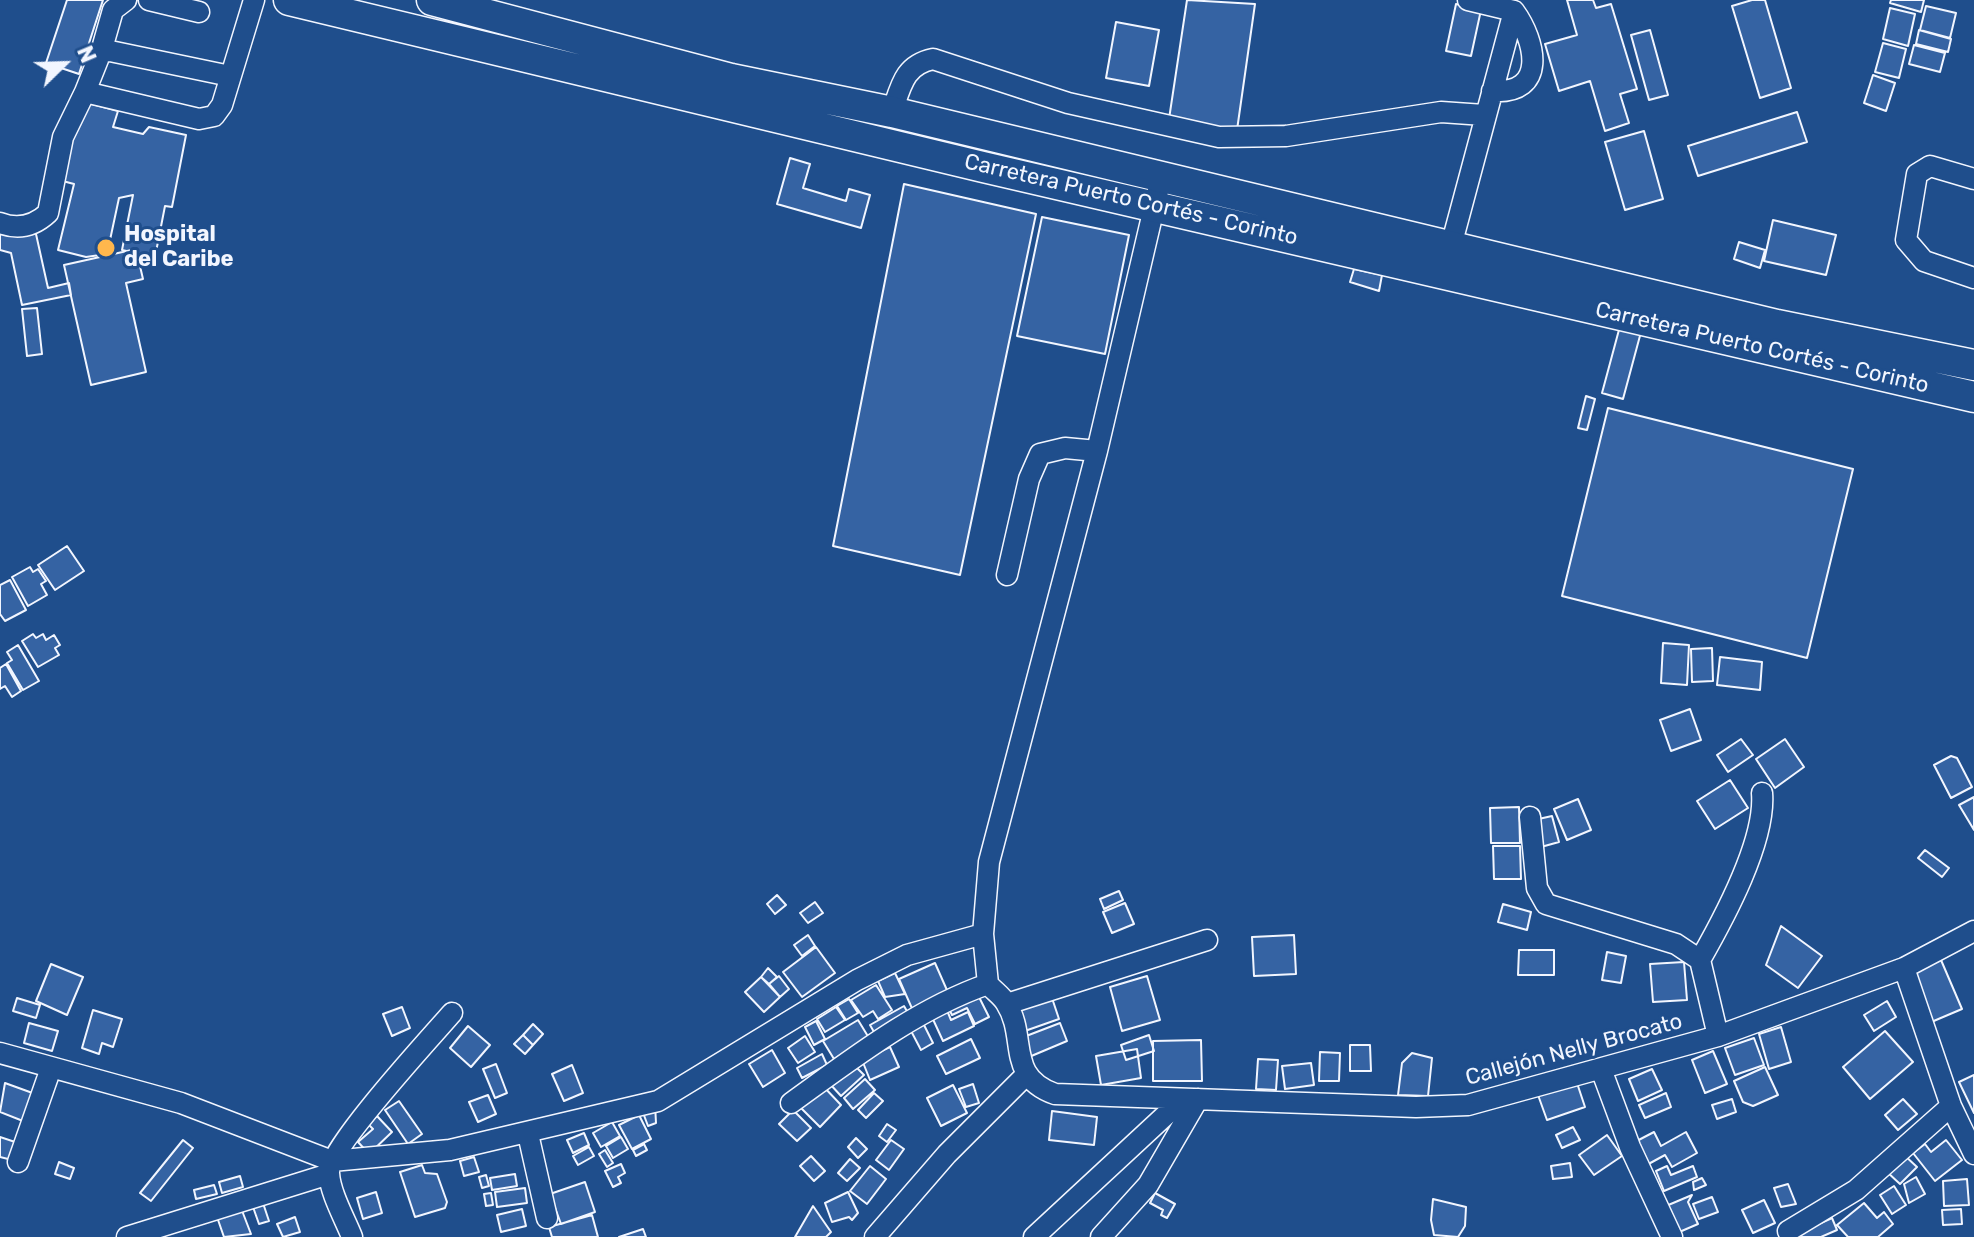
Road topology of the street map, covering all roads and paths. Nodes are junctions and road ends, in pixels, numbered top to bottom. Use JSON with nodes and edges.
{"nodes":[{"id":1,"x":126,"y":0,"type":"edge"},
{"id":2,"x":149,"y":0,"type":"edge"},
{"id":3,"x":254,"y":0,"type":"edge"},
{"id":4,"x":289,"y":0,"type":"edge"},
{"id":5,"x":432,"y":0,"type":"edge"},
{"id":6,"x":1468,"y":0,"type":"edge"},
{"id":7,"x":1514,"y":11,"type":"junction"},
{"id":8,"x":199,"y":12,"type":"dead end"},
{"id":9,"x":101,"y":52,"type":"junction"},
{"id":10,"x":230,"y":76,"type":"junction"},
{"id":11,"x":1492,"y":91,"type":"junction"},
{"id":12,"x":85,"y":92,"type":"junction"},
{"id":13,"x":892,"y":112,"type":"junction"},
{"id":14,"x":1484,"y":115,"type":"junction"},
{"id":15,"x":1974,"y":179,"type":"edge"},
{"id":16,"x":1157,"y":190,"type":"junction"},
{"id":17,"x":0,"y":223,"type":"edge"},
{"id":18,"x":1451,"y":246,"type":"junction"},
{"id":19,"x":1974,"y":278,"type":"edge"},
{"id":20,"x":1682,"y":316,"type":"junction"},
{"id":21,"x":1974,"y":365,"type":"edge"},
{"id":22,"x":1974,"y":397,"type":"edge"},
{"id":23,"x":1097,"y":451,"type":"junction"},
{"id":24,"x":1007,"y":575,"type":"dead end"},
{"id":25,"x":1762,"y":793,"type":"dead end"},
{"id":26,"x":1530,"y":817,"type":"dead end"},
{"id":27,"x":1974,"y":931,"type":"edge"},
{"id":28,"x":983,"y":934,"type":"junction"},
{"id":29,"x":1207,"y":940,"type":"dead end"},
{"id":30,"x":1700,"y":960,"type":"junction"},
{"id":31,"x":1904,"y":968,"type":"junction"},
{"id":32,"x":988,"y":984,"type":"junction"},
{"id":33,"x":1007,"y":1004,"type":"junction"},
{"id":34,"x":452,"y":1013,"type":"dead end"},
{"id":35,"x":1718,"y":1036,"type":"junction"},
{"id":36,"x":0,"y":1053,"type":"edge"},
{"id":37,"x":51,"y":1068,"type":"junction"},
{"id":38,"x":1601,"y":1069,"type":"junction"},
{"id":39,"x":1026,"y":1075,"type":"junction"},
{"id":40,"x":1191,"y":1099,"type":"junction"},
{"id":41,"x":791,"y":1103,"type":"dead end"},
{"id":42,"x":1951,"y":1106,"type":"junction"},
{"id":43,"x":528,"y":1134,"type":"junction"},
{"id":44,"x":1974,"y":1154,"type":"edge"},
{"id":45,"x":18,"y":1162,"type":"dead end"},
{"id":46,"x":330,"y":1168,"type":"junction"},
{"id":47,"x":547,"y":1218,"type":"dead end"},
{"id":48,"x":1788,"y":1231,"type":"dead end"},
{"id":49,"x":1668,"y":1236,"type":"edge"},
{"id":50,"x":127,"y":1237,"type":"edge"},
{"id":51,"x":352,"y":1237,"type":"edge"},
{"id":52,"x":875,"y":1237,"type":"edge"},
{"id":53,"x":1034,"y":1237,"type":"edge"},
{"id":54,"x":1101,"y":1237,"type":"edge"}],
"edges":[{"from":1,"to":9,"type":"street"},
{"from":2,"to":8,"type":"street"},
{"from":3,"to":10,"type":"street"},
{"from":4,"to":16,"type":"highway","name":"Carretera Puerto Cortés - Corinto"},
{"from":5,"to":13,"type":"highway","name":"Carretera Puerto Cortés - Corinto"},
{"from":6,"to":7,"type":"street"},
{"from":7,"to":11,"type":"street"},
{"from":7,"to":11,"type":"street"},
{"from":9,"to":10,"type":"street"},
{"from":9,"to":12,"type":"street"},
{"from":10,"to":12,"type":"street"},
{"from":11,"to":14,"type":"street"},
{"from":12,"to":17,"type":"street"},
{"from":13,"to":14,"type":"street"},
{"from":13,"to":16,"type":"highway","name":"Carretera Puerto Cortés - Corinto"},
{"from":14,"to":18,"type":"street"},
{"from":15,"to":19,"type":"street"},
{"from":16,"to":18,"type":"highway","name":"Carretera Puerto Cortés - Corinto"},
{"from":16,"to":20,"type":"highway","name":"Carretera Puerto Cortés - Corinto"},
{"from":16,"to":23,"type":"street"},
{"from":18,"to":20,"type":"highway","name":"Carretera Puerto Cortés - Corinto"},
{"from":20,"to":21,"type":"highway","name":"Carretera Puerto Cortés - Corinto"},
{"from":20,"to":22,"type":"highway","name":"Carretera Puerto Cortés - Corinto"},
{"from":23,"to":24,"type":"street"},
{"from":23,"to":28,"type":"street"},
{"from":25,"to":30,"type":"street"},
{"from":26,"to":30,"type":"street"},
{"from":27,"to":31,"type":"street","name":"Callejón Nelly Brocato"},
{"from":28,"to":32,"type":"street"},
{"from":28,"to":43,"type":"street"},
{"from":29,"to":33,"type":"street"},
{"from":30,"to":35,"type":"street"},
{"from":31,"to":35,"type":"street","name":"Callejón Nelly Brocato"},
{"from":31,"to":42,"type":"street"},
{"from":32,"to":33,"type":"street"},
{"from":32,"to":41,"type":"street"},
{"from":33,"to":39,"type":"street"},
{"from":34,"to":46,"type":"street"},
{"from":35,"to":38,"type":"street","name":"Callejón Nelly Brocato"},
{"from":36,"to":37,"type":"street"},
{"from":37,"to":45,"type":"street"},
{"from":37,"to":46,"type":"street"},
{"from":38,"to":40,"type":"street","name":"Callejón Nelly Brocato"},
{"from":38,"to":49,"type":"street"},
{"from":39,"to":40,"type":"street","name":"Callejón Nelly Brocato"},
{"from":39,"to":52,"type":"street"},
{"from":40,"to":53,"type":"street"},
{"from":40,"to":54,"type":"street"},
{"from":42,"to":44,"type":"street"},
{"from":42,"to":48,"type":"street"},
{"from":43,"to":46,"type":"street"},
{"from":43,"to":47,"type":"street"},
{"from":46,"to":50,"type":"street"},
{"from":46,"to":51,"type":"street"}]}
